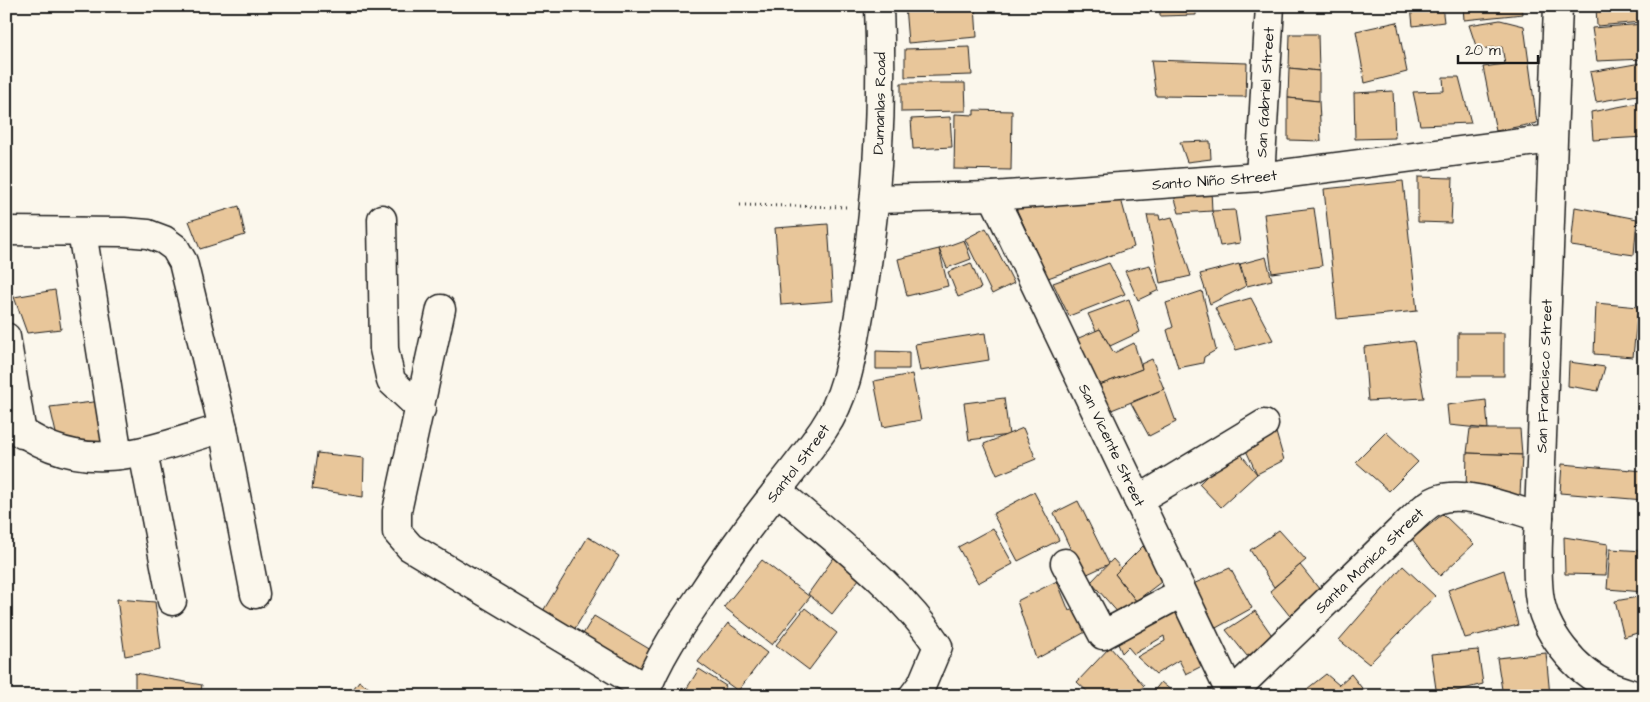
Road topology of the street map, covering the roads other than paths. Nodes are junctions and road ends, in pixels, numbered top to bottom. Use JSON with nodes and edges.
{"nodes":[{"id":1,"x":879,"y":6,"type":"edge"},
{"id":2,"x":1270,"y":6,"type":"edge"},
{"id":3,"x":1558,"y":6,"type":"edge"},
{"id":4,"x":1552,"y":139,"type":"junction"},
{"id":5,"x":1260,"y":177,"type":"junction"},
{"id":6,"x":993,"y":196,"type":"junction"},
{"id":7,"x":874,"y":203,"type":"junction"},
{"id":8,"x":382,"y":219,"type":"dead end"},
{"id":9,"x":6,"y":231,"type":"edge"},
{"id":10,"x":82,"y":232,"type":"junction"},
{"id":11,"x":441,"y":310,"type":"dead end"},
{"id":12,"x":6,"y":337,"type":"edge"},
{"id":13,"x":420,"y":409,"type":"junction"},
{"id":14,"x":1264,"y":424,"type":"dead end"},
{"id":15,"x":14,"y":427,"type":"edge"},
{"id":16,"x":223,"y":428,"type":"junction"},
{"id":17,"x":131,"y":453,"type":"junction"},
{"id":18,"x":777,"y":490,"type":"junction"},
{"id":19,"x":1138,"y":500,"type":"junction"},
{"id":20,"x":1539,"y":516,"type":"junction"},
{"id":21,"x":1065,"y":562,"type":"dead end"},
{"id":22,"x":1182,"y":592,"type":"junction"},
{"id":23,"x":255,"y":594,"type":"dead end"},
{"id":24,"x":172,"y":601,"type":"dead end"},
{"id":25,"x":645,"y":692,"type":"edge"},
{"id":26,"x":1230,"y":695,"type":"edge"},
{"id":27,"x":914,"y":696,"type":"edge"},
{"id":28,"x":1638,"y":696,"type":"edge"}],
"edges":[{"from":1,"to":7,"type":"street","name":"Dumanlas Road"},
{"from":2,"to":5,"type":"street","name":"San Gabriel Street"},
{"from":3,"to":4,"type":"street","name":"San Francisco Street"},
{"from":4,"to":5,"type":"street","name":"Santo Niño Street"},
{"from":4,"to":20,"type":"street","name":"San Francisco Street"},
{"from":5,"to":6,"type":"street","name":"Santo Niño Street"},
{"from":6,"to":7,"type":"street","name":"Santo Niño Street"},
{"from":6,"to":19,"type":"street","name":"San Vicente Street"},
{"from":7,"to":18,"type":"street","name":"Santol Street"},
{"from":8,"to":13,"type":"street"},
{"from":9,"to":10,"type":"street"},
{"from":10,"to":16,"type":"street"},
{"from":10,"to":17,"type":"street"},
{"from":11,"to":13,"type":"street"},
{"from":12,"to":15,"type":"street"},
{"from":13,"to":25,"type":"street"},
{"from":14,"to":19,"type":"street"},
{"from":15,"to":17,"type":"street"},
{"from":16,"to":17,"type":"street"},
{"from":16,"to":23,"type":"street"},
{"from":17,"to":24,"type":"street"},
{"from":18,"to":25,"type":"street","name":"Santol Street"},
{"from":18,"to":27,"type":"street"},
{"from":19,"to":22,"type":"street","name":"San Vicente Street"},
{"from":20,"to":26,"type":"street","name":"Santa Monica Street"},
{"from":20,"to":28,"type":"street","name":"San Francisco Street"},
{"from":21,"to":22,"type":"street"},
{"from":22,"to":26,"type":"street","name":"San Vicente Street"}]}
